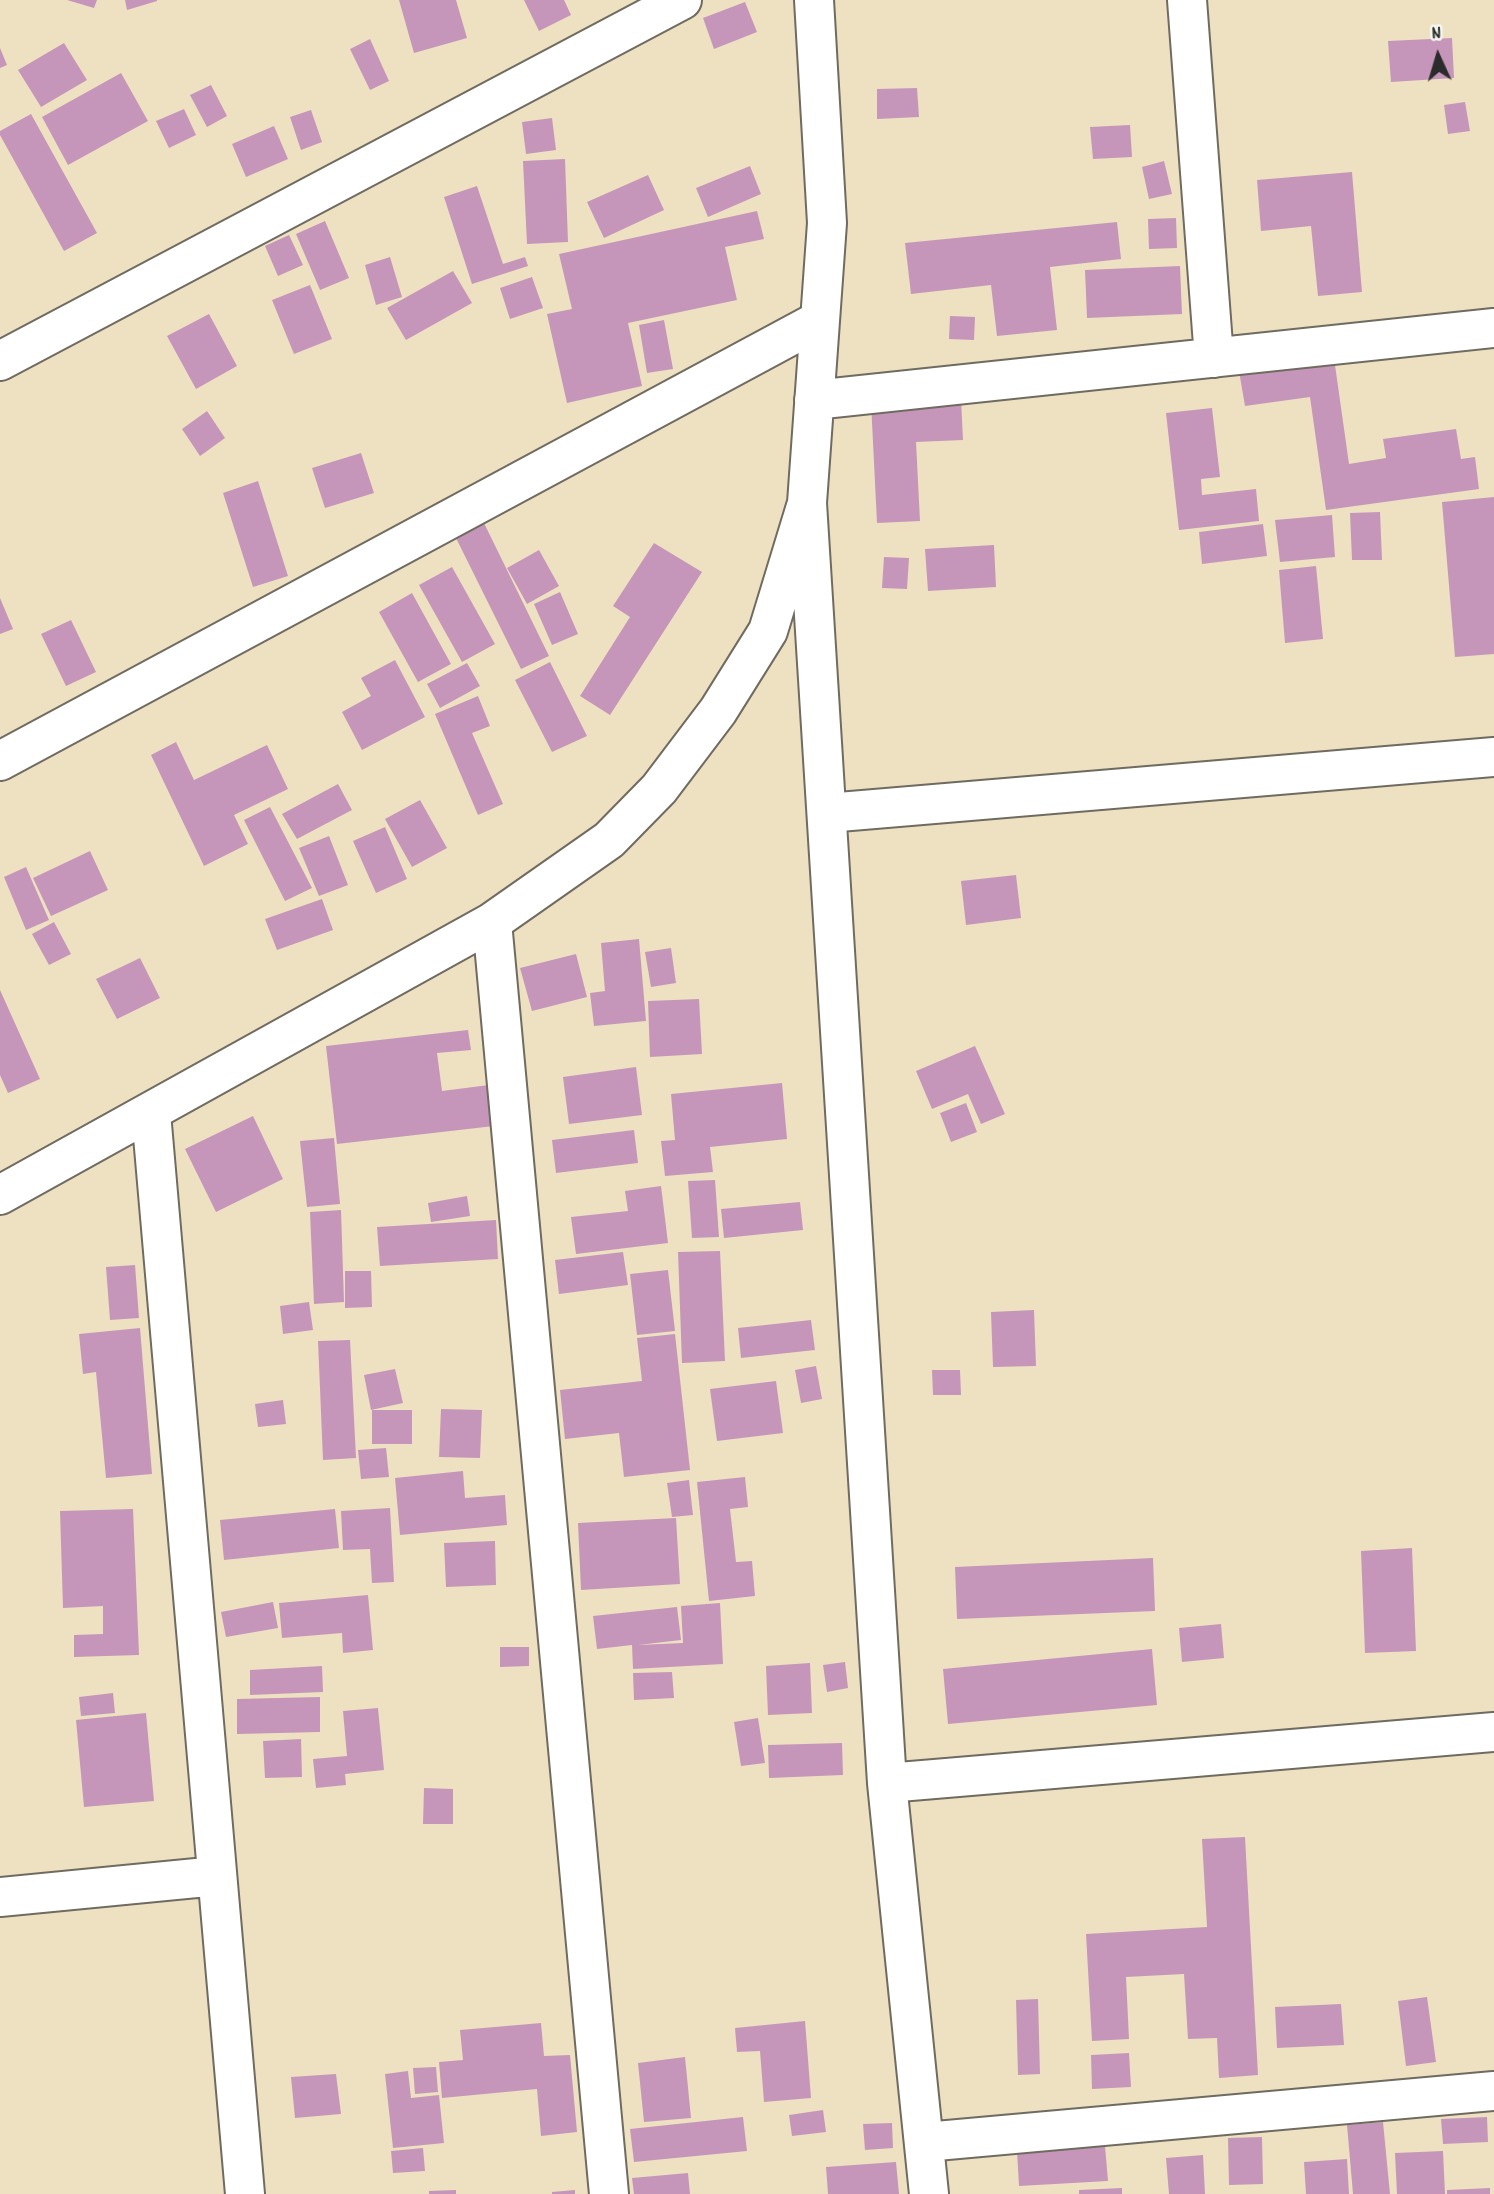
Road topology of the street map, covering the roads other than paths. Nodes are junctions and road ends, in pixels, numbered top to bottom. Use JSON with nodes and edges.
{"nodes":[{"id":1,"x":682,"y":0,"type":"edge"},
{"id":2,"x":814,"y":0,"type":"edge"},
{"id":3,"x":1187,"y":0,"type":"edge"},
{"id":4,"x":820,"y":320,"type":"junction"},
{"id":5,"x":1494,"y":328,"type":"edge"},
{"id":6,"x":1214,"y":358,"type":"junction"},
{"id":7,"x":0,"y":361,"type":"edge"},
{"id":8,"x":814,"y":400,"type":"junction"},
{"id":9,"x":807,"y":503,"type":"junction"},
{"id":10,"x":1494,"y":757,"type":"edge"},
{"id":11,"x":0,"y":761,"type":"edge"},
{"id":12,"x":827,"y":813,"type":"junction"},
{"id":13,"x":492,"y":922,"type":"junction"},
{"id":14,"x":151,"y":1113,"type":"junction"},
{"id":15,"x":0,"y":1195,"type":"edge"},
{"id":16,"x":1494,"y":1732,"type":"edge"},
{"id":17,"x":887,"y":1783,"type":"junction"},
{"id":18,"x":217,"y":1876,"type":"junction"},
{"id":19,"x":0,"y":1897,"type":"edge"},
{"id":20,"x":1494,"y":2091,"type":"edge"},
{"id":21,"x":925,"y":2142,"type":"junction"},
{"id":22,"x":245,"y":2194,"type":"edge"},
{"id":23,"x":609,"y":2194,"type":"edge"},
{"id":24,"x":929,"y":2194,"type":"edge"}],
"edges":[{"from":1,"to":7,"type":"street"},
{"from":2,"to":4,"type":"street"},
{"from":3,"to":6,"type":"street"},
{"from":4,"to":8,"type":"street"},
{"from":4,"to":11,"type":"street"},
{"from":5,"to":6,"type":"street"},
{"from":6,"to":8,"type":"street"},
{"from":8,"to":9,"type":"street"},
{"from":9,"to":12,"type":"street"},
{"from":9,"to":13,"type":"street"},
{"from":10,"to":12,"type":"street"},
{"from":12,"to":17,"type":"street"},
{"from":13,"to":14,"type":"street"},
{"from":13,"to":23,"type":"street"},
{"from":14,"to":15,"type":"street"},
{"from":14,"to":18,"type":"street"},
{"from":16,"to":17,"type":"street"},
{"from":17,"to":21,"type":"street"},
{"from":18,"to":19,"type":"street"},
{"from":18,"to":22,"type":"street"},
{"from":20,"to":21,"type":"street"},
{"from":21,"to":24,"type":"street"}]}
